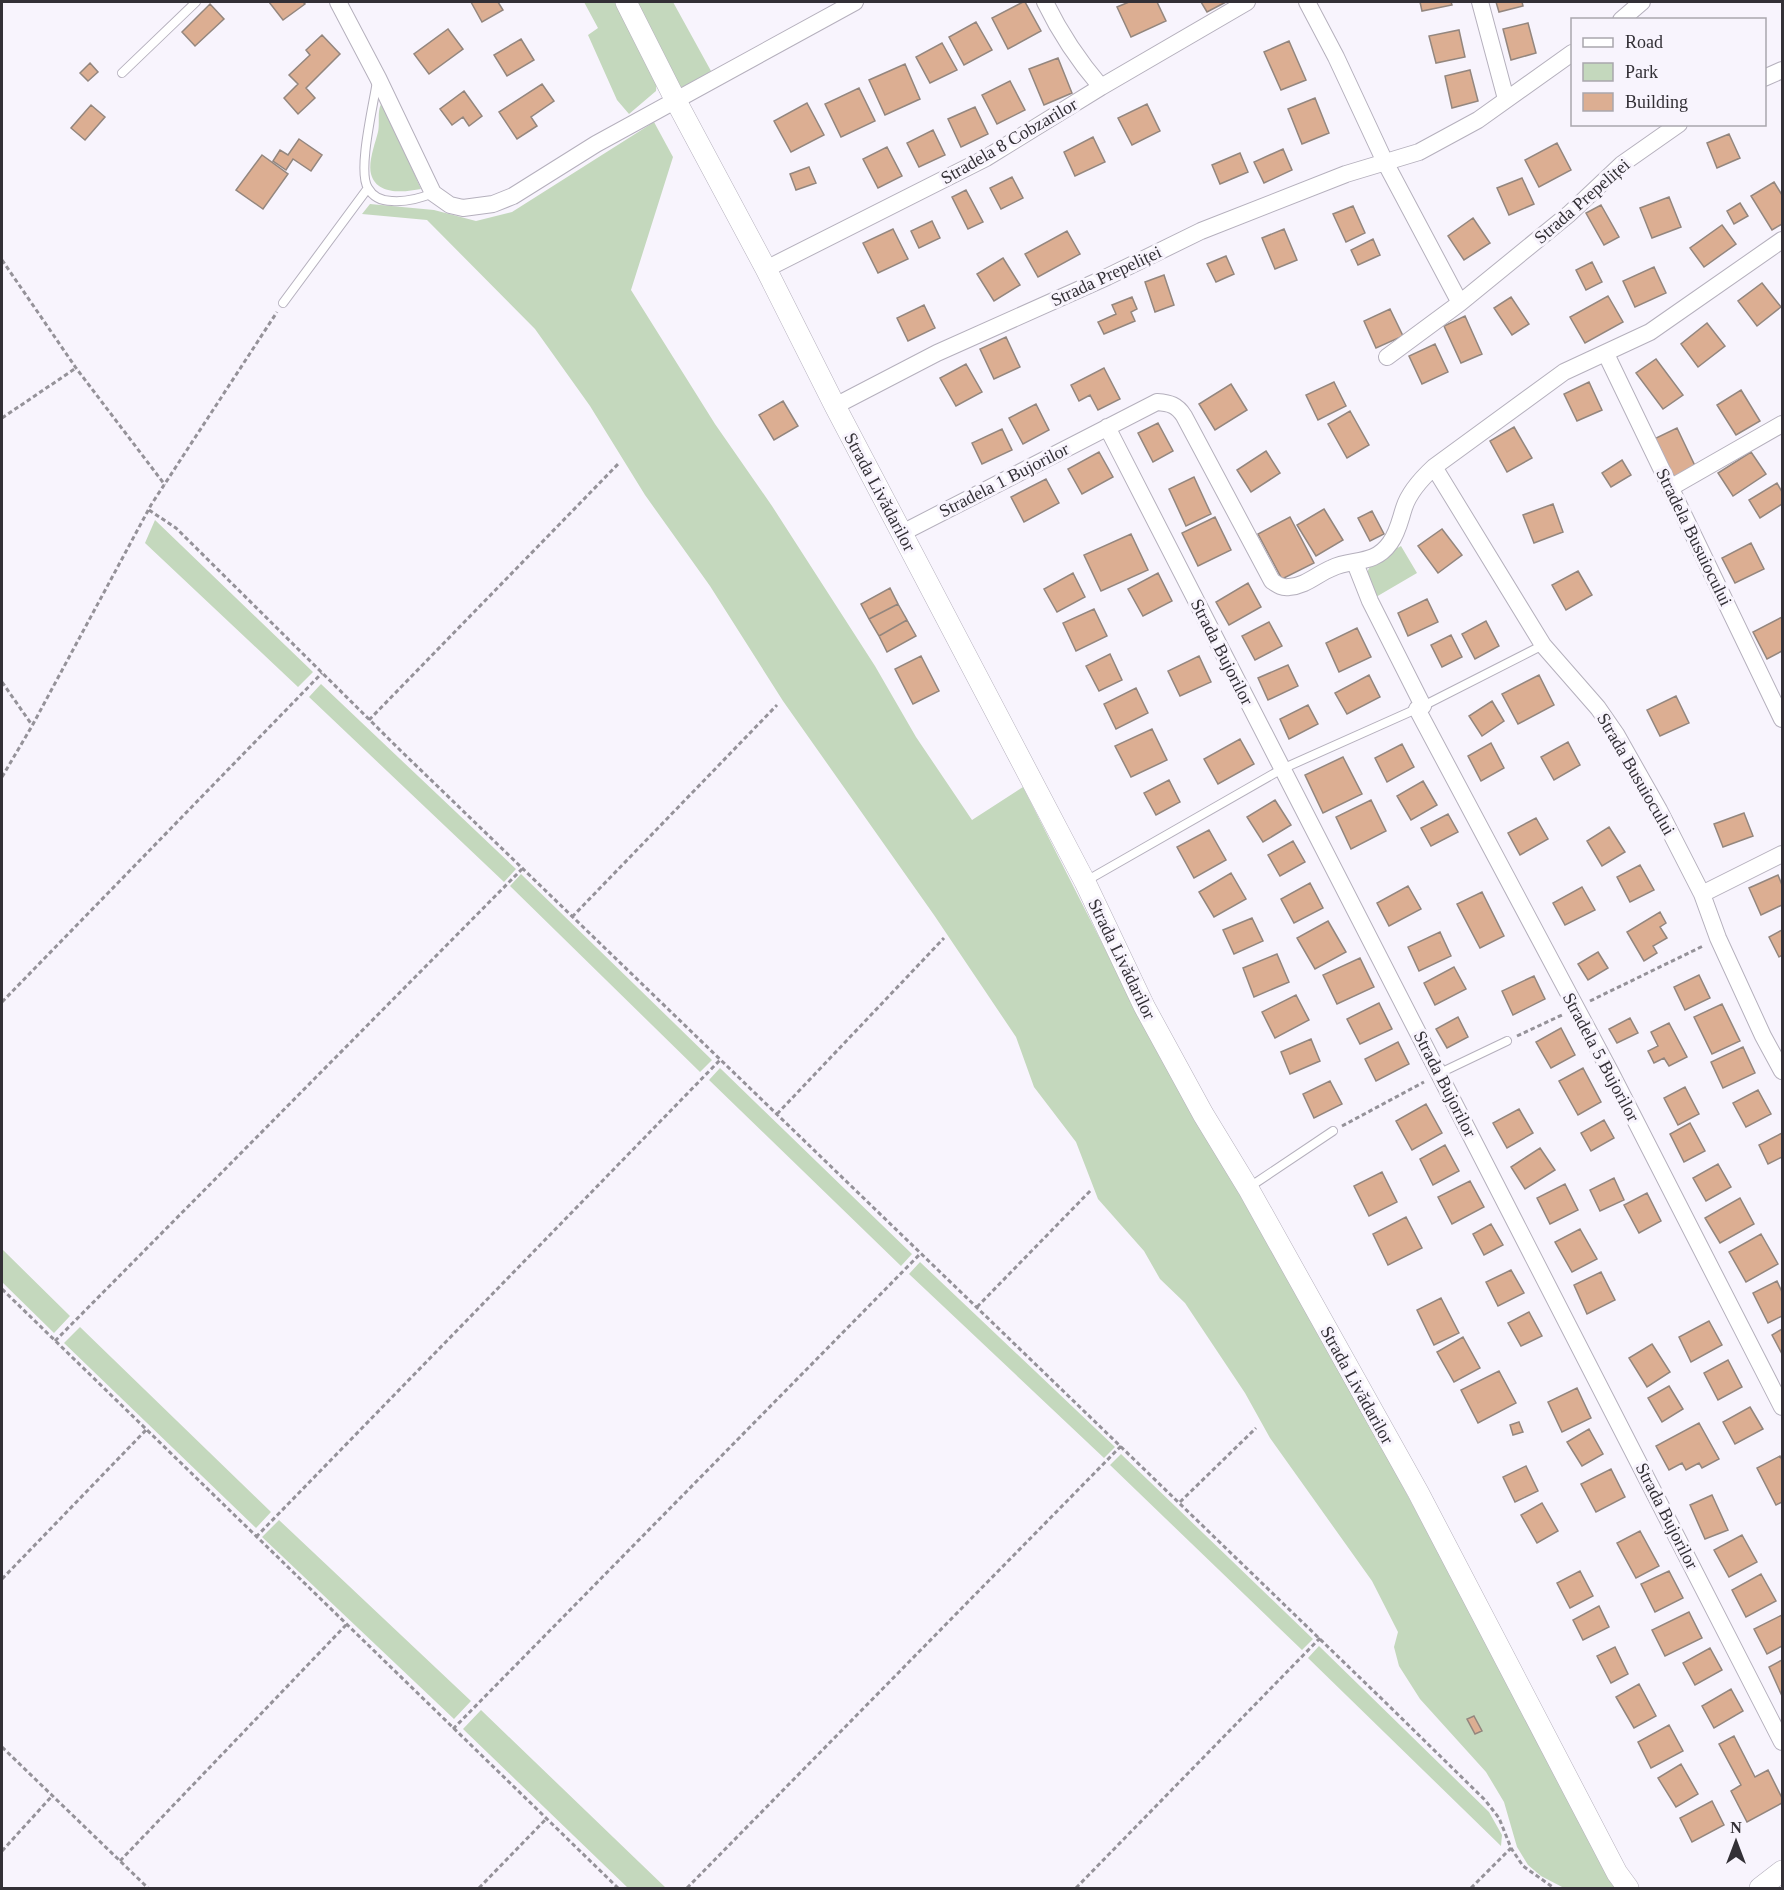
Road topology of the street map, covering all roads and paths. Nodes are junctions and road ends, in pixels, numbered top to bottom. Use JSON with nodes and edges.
{"nodes":[{"id":1,"x":196,"y":2,"type":"edge"},
{"id":2,"x":338,"y":2,"type":"edge"},
{"id":3,"x":626,"y":2,"type":"edge"},
{"id":4,"x":855,"y":2,"type":"edge"},
{"id":5,"x":1045,"y":2,"type":"edge"},
{"id":6,"x":1247,"y":2,"type":"edge"},
{"id":7,"x":1307,"y":2,"type":"edge"},
{"id":8,"x":1480,"y":2,"type":"edge"},
{"id":9,"x":1642,"y":2,"type":"edge"},
{"id":10,"x":1623,"y":18,"type":"edge"},
{"id":11,"x":1571,"y":54,"type":"edge"},
{"id":12,"x":1782,"y":70,"type":"edge"},
{"id":13,"x":122,"y":73,"type":"dead end"},
{"id":14,"x":1766,"y":77,"type":"edge"},
{"id":15,"x":378,"y":78,"type":"junction"},
{"id":16,"x":1101,"y":87,"type":"junction"},
{"id":17,"x":1506,"y":99,"type":"junction"},
{"id":18,"x":676,"y":101,"type":"junction"},
{"id":19,"x":1676,"y":126,"type":"edge"},
{"id":20,"x":1385,"y":162,"type":"junction"},
{"id":21,"x":368,"y":188,"type":"junction"},
{"id":22,"x":433,"y":193,"type":"junction"},
{"id":23,"x":1782,"y":240,"type":"edge"},
{"id":24,"x":2,"y":260,"type":"edge"},
{"id":25,"x":766,"y":269,"type":"junction"},
{"id":26,"x":283,"y":303,"type":"joint"},
{"id":27,"x":1460,"y":303,"type":"junction"},
{"id":28,"x":1606,"y":354,"type":"junction"},
{"id":29,"x":1387,"y":357,"type":"dead end"},
{"id":30,"x":76,"y":368,"type":"junction"},
{"id":31,"x":835,"y":406,"type":"junction"},
{"id":32,"x":2,"y":418,"type":"edge"},
{"id":33,"x":1782,"y":424,"type":"edge"},
{"id":34,"x":1107,"y":427,"type":"junction"},
{"id":35,"x":620,"y":462,"type":"dead end"},
{"id":36,"x":1434,"y":467,"type":"junction"},
{"id":37,"x":165,"y":485,"type":"junction"},
{"id":38,"x":1670,"y":488,"type":"junction"},
{"id":39,"x":149,"y":510,"type":"junction"},
{"id":40,"x":902,"y":533,"type":"junction"},
{"id":41,"x":1355,"y":563,"type":"junction"},
{"id":42,"x":1543,"y":645,"type":"junction"},
{"id":43,"x":322,"y":672,"type":"junction"},
{"id":44,"x":2,"y":682,"type":"edge"},
{"id":45,"x":777,"y":705,"type":"dead end"},
{"id":46,"x":1420,"y":708,"type":"junction"},
{"id":47,"x":369,"y":720,"type":"junction"},
{"id":48,"x":1782,"y":720,"type":"edge"},
{"id":49,"x":32,"y":726,"type":"junction"},
{"id":50,"x":1282,"y":769,"type":"junction"},
{"id":51,"x":2,"y":777,"type":"edge"},
{"id":52,"x":1782,"y":854,"type":"edge"},
{"id":53,"x":522,"y":868,"type":"junction"},
{"id":54,"x":1085,"y":882,"type":"junction"},
{"id":55,"x":1701,"y":894,"type":"junction"},
{"id":56,"x":572,"y":917,"type":"junction"},
{"id":57,"x":945,"y":938,"type":"dead end"},
{"id":58,"x":1718,"y":938,"type":"junction"},
{"id":59,"x":2,"y":1002,"type":"edge"},
{"id":60,"x":1575,"y":1009,"type":"junction"},
{"id":61,"x":1507,"y":1041,"type":"joint"},
{"id":62,"x":720,"y":1060,"type":"junction"},
{"id":63,"x":1782,"y":1071,"type":"edge"},
{"id":64,"x":1440,"y":1074,"type":"junction"},
{"id":65,"x":777,"y":1114,"type":"junction"},
{"id":66,"x":1333,"y":1131,"type":"joint"},
{"id":67,"x":1248,"y":1188,"type":"junction"},
{"id":68,"x":1092,"y":1189,"type":"dead end"},
{"id":69,"x":921,"y":1253,"type":"junction"},
{"id":70,"x":2,"y":1289,"type":"edge"},
{"id":71,"x":977,"y":1307,"type":"junction"},
{"id":72,"x":55,"y":1341,"type":"junction"},
{"id":73,"x":1782,"y":1407,"type":"edge"},
{"id":74,"x":1256,"y":1428,"type":"dead end"},
{"id":75,"x":146,"y":1430,"type":"junction"},
{"id":76,"x":1121,"y":1446,"type":"junction"},
{"id":77,"x":1180,"y":1502,"type":"junction"},
{"id":78,"x":256,"y":1537,"type":"junction"},
{"id":79,"x":2,"y":1579,"type":"edge"},
{"id":80,"x":346,"y":1624,"type":"junction"},
{"id":81,"x":1320,"y":1638,"type":"junction"},
{"id":82,"x":453,"y":1729,"type":"junction"},
{"id":83,"x":1782,"y":1742,"type":"edge"},
{"id":84,"x":2,"y":1747,"type":"edge"},
{"id":85,"x":52,"y":1796,"type":"junction"},
{"id":86,"x":546,"y":1818,"type":"junction"},
{"id":87,"x":1511,"y":1848,"type":"junction"},
{"id":88,"x":2,"y":1851,"type":"edge"},
{"id":89,"x":120,"y":1861,"type":"junction"},
{"id":90,"x":1782,"y":1871,"type":"edge"},
{"id":91,"x":148,"y":1888,"type":"edge"},
{"id":92,"x":479,"y":1888,"type":"edge"},
{"id":93,"x":618,"y":1888,"type":"edge"},
{"id":94,"x":687,"y":1888,"type":"edge"},
{"id":95,"x":1076,"y":1888,"type":"edge"},
{"id":96,"x":1472,"y":1888,"type":"edge"},
{"id":97,"x":1554,"y":1888,"type":"edge"},
{"id":98,"x":1628,"y":1888,"type":"edge"},
{"id":99,"x":1760,"y":1888,"type":"edge"}],
"edges":[{"from":1,"to":13,"type":"lane"},
{"from":2,"to":15,"type":"street"},
{"from":3,"to":18,"type":"street","name":"Strada Livădarilor"},
{"from":4,"to":18,"type":"street"},
{"from":5,"to":16,"type":"street"},
{"from":6,"to":16,"type":"street","name":"Stradela 8 Cobzarilor"},
{"from":7,"to":20,"type":"street"},
{"from":8,"to":17,"type":"street"},
{"from":9,"to":10,"type":"street"},
{"from":11,"to":17,"type":"street","name":"Strada Prepeliței"},
{"from":12,"to":14,"type":"street"},
{"from":15,"to":21,"type":"lane"},
{"from":15,"to":22,"type":"street"},
{"from":16,"to":25,"type":"street","name":"Stradela 8 Cobzarilor"},
{"from":17,"to":20,"type":"street","name":"Strada Prepeliței"},
{"from":18,"to":22,"type":"street"},
{"from":18,"to":25,"type":"street","name":"Strada Livădarilor"},
{"from":19,"to":27,"type":"street","name":"Strada Prepeliței"},
{"from":20,"to":27,"type":"street"},
{"from":20,"to":31,"type":"street","name":"Strada Prepeliței"},
{"from":21,"to":22,"type":"lane"},
{"from":21,"to":26,"type":"lane"},
{"from":23,"to":28,"type":"street"},
{"from":24,"to":30,"type":"path"},
{"from":25,"to":31,"type":"street","name":"Strada Livădarilor"},
{"from":26,"to":37,"type":"path"},
{"from":27,"to":29,"type":"street","name":"Strada Prepeliței"},
{"from":28,"to":36,"type":"street"},
{"from":28,"to":38,"type":"street","name":"Stradela Busuiocului"},
{"from":30,"to":32,"type":"path"},
{"from":30,"to":37,"type":"path"},
{"from":31,"to":40,"type":"street","name":"Strada Livădarilor"},
{"from":33,"to":38,"type":"street"},
{"from":34,"to":40,"type":"street","name":"Stradela 1 Bujorilor"},
{"from":34,"to":41,"type":"street"},
{"from":34,"to":50,"type":"street","name":"Strada Bujorilor"},
{"from":35,"to":47,"type":"path"},
{"from":36,"to":41,"type":"street"},
{"from":36,"to":42,"type":"street","name":"Strada Busuiocului"},
{"from":37,"to":39,"type":"path"},
{"from":38,"to":48,"type":"street","name":"Stradela Busuiocului"},
{"from":39,"to":43,"type":"path"},
{"from":39,"to":49,"type":"path"},
{"from":40,"to":54,"type":"street","name":"Strada Livădarilor"},
{"from":41,"to":46,"type":"street","name":"Stradela 5 Bujorilor"},
{"from":42,"to":46,"type":"lane"},
{"from":42,"to":55,"type":"street","name":"Strada Busuiocului"},
{"from":43,"to":47,"type":"path"},
{"from":43,"to":59,"type":"path"},
{"from":44,"to":49,"type":"path"},
{"from":45,"to":56,"type":"path"},
{"from":46,"to":50,"type":"lane"},
{"from":46,"to":60,"type":"street","name":"Stradela 5 Bujorilor"},
{"from":47,"to":53,"type":"path"},
{"from":49,"to":51,"type":"path"},
{"from":50,"to":54,"type":"lane","name":"Strada Livădarilor"},
{"from":50,"to":64,"type":"street","name":"Strada Bujorilor"},
{"from":52,"to":55,"type":"street"},
{"from":53,"to":56,"type":"path"},
{"from":53,"to":72,"type":"path"},
{"from":54,"to":67,"type":"street","name":"Strada Livădarilor"},
{"from":55,"to":58,"type":"street","name":"Strada Busuiocului"},
{"from":56,"to":62,"type":"path"},
{"from":57,"to":65,"type":"path"},
{"from":58,"to":60,"type":"path"},
{"from":58,"to":63,"type":"street","name":"Strada Busuiocului"},
{"from":60,"to":61,"type":"path"},
{"from":60,"to":73,"type":"street","name":"Stradela 5 Bujorilor"},
{"from":61,"to":64,"type":"lane"},
{"from":62,"to":65,"type":"path"},
{"from":62,"to":78,"type":"path"},
{"from":64,"to":66,"type":"path"},
{"from":64,"to":83,"type":"street","name":"Strada Bujorilor"},
{"from":65,"to":69,"type":"path"},
{"from":66,"to":67,"type":"lane"},
{"from":67,"to":98,"type":"street","name":"Strada Livădarilor"},
{"from":68,"to":71,"type":"path"},
{"from":69,"to":71,"type":"path"},
{"from":69,"to":82,"type":"path"},
{"from":70,"to":72,"type":"path"},
{"from":71,"to":76,"type":"path"},
{"from":72,"to":75,"type":"path"},
{"from":74,"to":77,"type":"path"},
{"from":75,"to":78,"type":"path"},
{"from":75,"to":79,"type":"path"},
{"from":76,"to":77,"type":"path"},
{"from":76,"to":94,"type":"path"},
{"from":77,"to":81,"type":"path"},
{"from":78,"to":80,"type":"path"},
{"from":80,"to":82,"type":"path"},
{"from":80,"to":89,"type":"path"},
{"from":81,"to":87,"type":"path"},
{"from":81,"to":95,"type":"path"},
{"from":82,"to":86,"type":"path"},
{"from":84,"to":85,"type":"path"},
{"from":85,"to":88,"type":"path"},
{"from":85,"to":89,"type":"path"},
{"from":86,"to":92,"type":"path"},
{"from":86,"to":93,"type":"path"},
{"from":87,"to":96,"type":"path"},
{"from":87,"to":97,"type":"path"},
{"from":89,"to":91,"type":"path"},
{"from":90,"to":99,"type":"street"}]}
